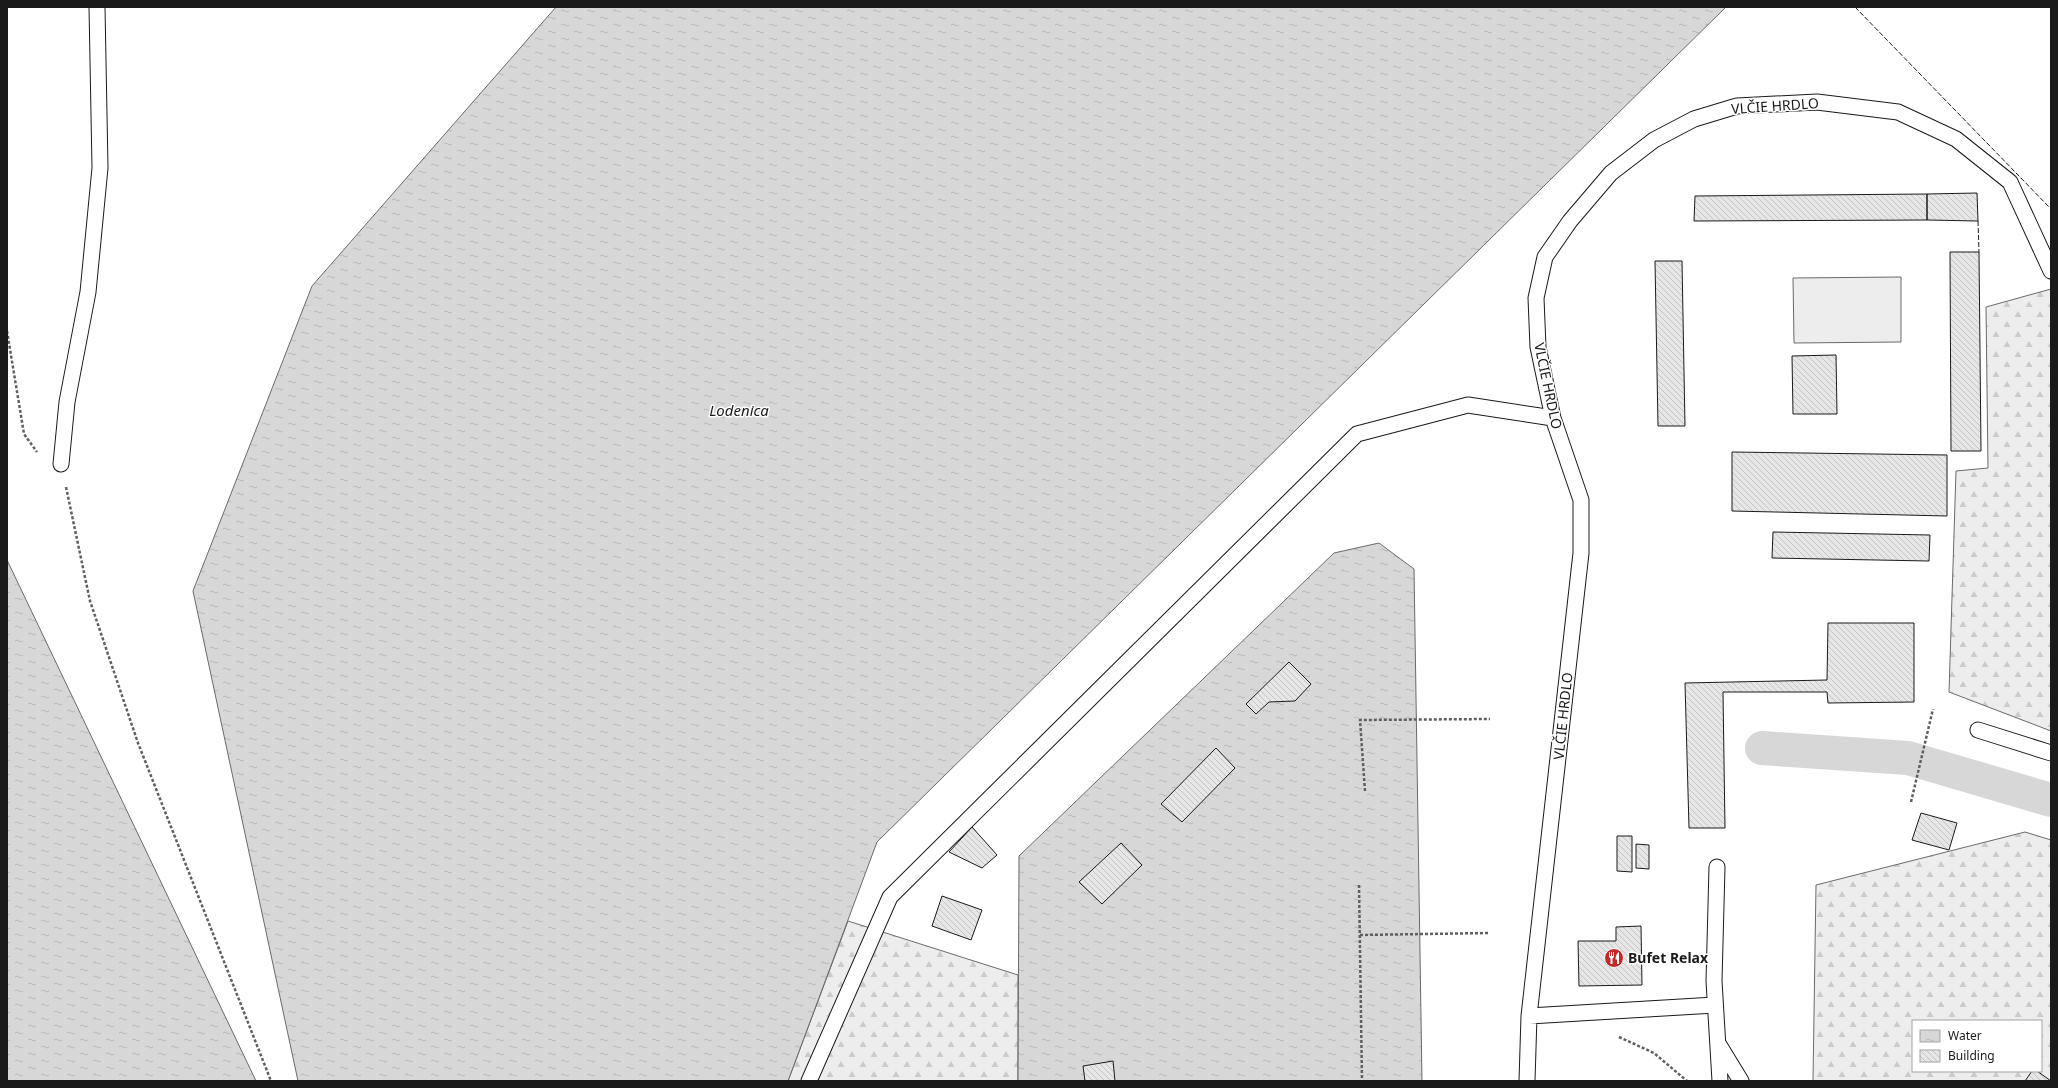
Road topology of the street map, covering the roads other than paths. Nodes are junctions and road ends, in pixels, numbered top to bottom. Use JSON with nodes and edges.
{"nodes":[{"id":1,"x":97,"y":7,"type":"edge"},
{"id":2,"x":2051,"y":271,"type":"edge"},
{"id":3,"x":1553,"y":418,"type":"junction"},
{"id":4,"x":61,"y":464,"type":"road end"},
{"id":5,"x":1978,"y":730,"type":"dead end"},
{"id":6,"x":2051,"y":753,"type":"edge"},
{"id":7,"x":1717,"y":867,"type":"dead end"},
{"id":8,"x":1715,"y":1005,"type":"junction"},
{"id":9,"x":1529,"y":1016,"type":"junction"},
{"id":10,"x":1719,"y":1044,"type":"junction"},
{"id":11,"x":809,"y":1081,"type":"edge"},
{"id":12,"x":1526,"y":1081,"type":"edge"},
{"id":13,"x":1720,"y":1081,"type":"edge"},
{"id":14,"x":1741,"y":1081,"type":"edge"}],
"edges":[{"from":1,"to":4,"type":"lane"},
{"from":2,"to":3,"type":"lane","name":"VLČIE HRDLO"},
{"from":3,"to":9,"type":"lane","name":"VLČIE HRDLO"},
{"from":3,"to":11,"type":"lane"},
{"from":5,"to":6,"type":"lane"},
{"from":7,"to":8,"type":"lane"},
{"from":8,"to":9,"type":"lane"},
{"from":8,"to":10,"type":"lane"},
{"from":9,"to":12,"type":"lane","name":"VLČIE HRDLO"},
{"from":10,"to":13,"type":"lane"},
{"from":10,"to":14,"type":"lane"}]}
